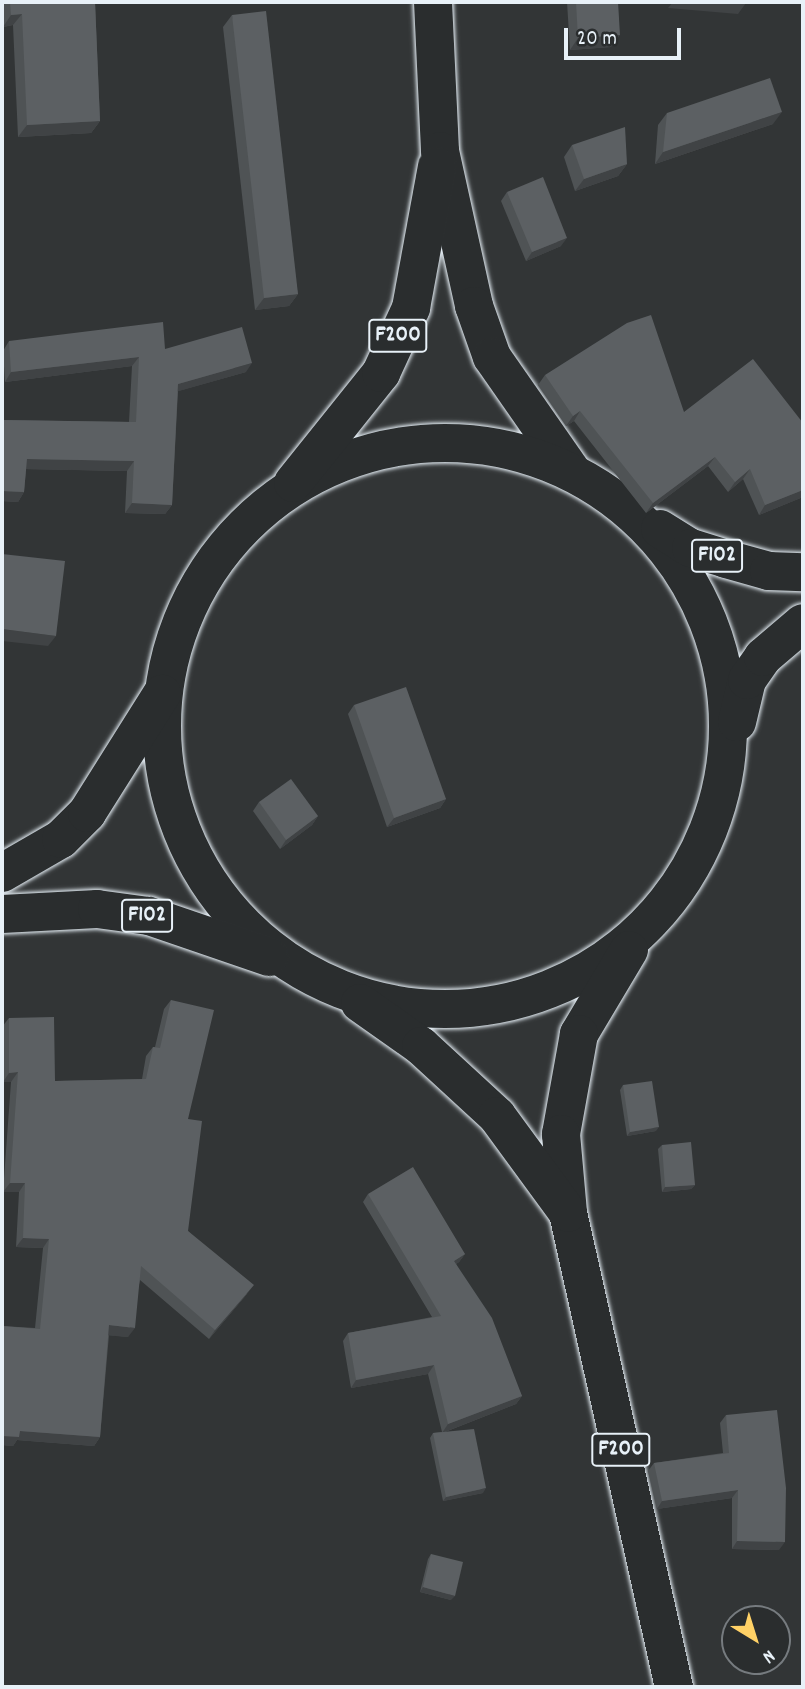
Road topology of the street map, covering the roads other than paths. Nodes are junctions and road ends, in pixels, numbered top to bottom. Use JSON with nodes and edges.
{"nodes":[{"id":1,"x":433,"y":2,"type":"edge"},
{"id":2,"x":440,"y":151,"type":"junction"},
{"id":3,"x":570,"y":469,"type":"junction"},
{"id":4,"x":287,"y":490,"type":"junction"},
{"id":5,"x":640,"y":517,"type":"junction"},
{"id":6,"x":803,"y":572,"type":"edge"},
{"id":7,"x":803,"y":623,"type":"edge"},
{"id":8,"x":162,"y":694,"type":"junction"},
{"id":9,"x":729,"y":740,"type":"junction"},
{"id":10,"x":2,"y":873,"type":"edge"},
{"id":11,"x":2,"y":914,"type":"edge"},
{"id":12,"x":643,"y":929,"type":"junction"},
{"id":13,"x":286,"y":963,"type":"junction"},
{"id":14,"x":344,"y":993,"type":"junction"},
{"id":15,"x":568,"y":1213,"type":"junction"},
{"id":16,"x":674,"y":1687,"type":"edge"}],
"edges":[{"from":1,"to":2,"type":"main road","number":"F200"},
{"from":2,"to":3,"type":"main road","number":"F200"},
{"from":2,"to":4,"type":"main road","number":"F200"},
{"from":3,"to":4,"type":"main road"},
{"from":3,"to":5,"type":"main road"},
{"from":4,"to":8,"type":"main road"},
{"from":5,"to":6,"type":"main road","number":"F102"},
{"from":5,"to":9,"type":"main road"},
{"from":7,"to":9,"type":"main road"},
{"from":8,"to":10,"type":"main road"},
{"from":8,"to":13,"type":"main road"},
{"from":9,"to":12,"type":"main road"},
{"from":11,"to":13,"type":"main road","number":"F102"},
{"from":12,"to":14,"type":"main road"},
{"from":12,"to":15,"type":"main road","number":"F200"},
{"from":13,"to":14,"type":"main road"},
{"from":14,"to":15,"type":"main road","number":"F200"},
{"from":15,"to":16,"type":"main road","number":"F200"}]}
